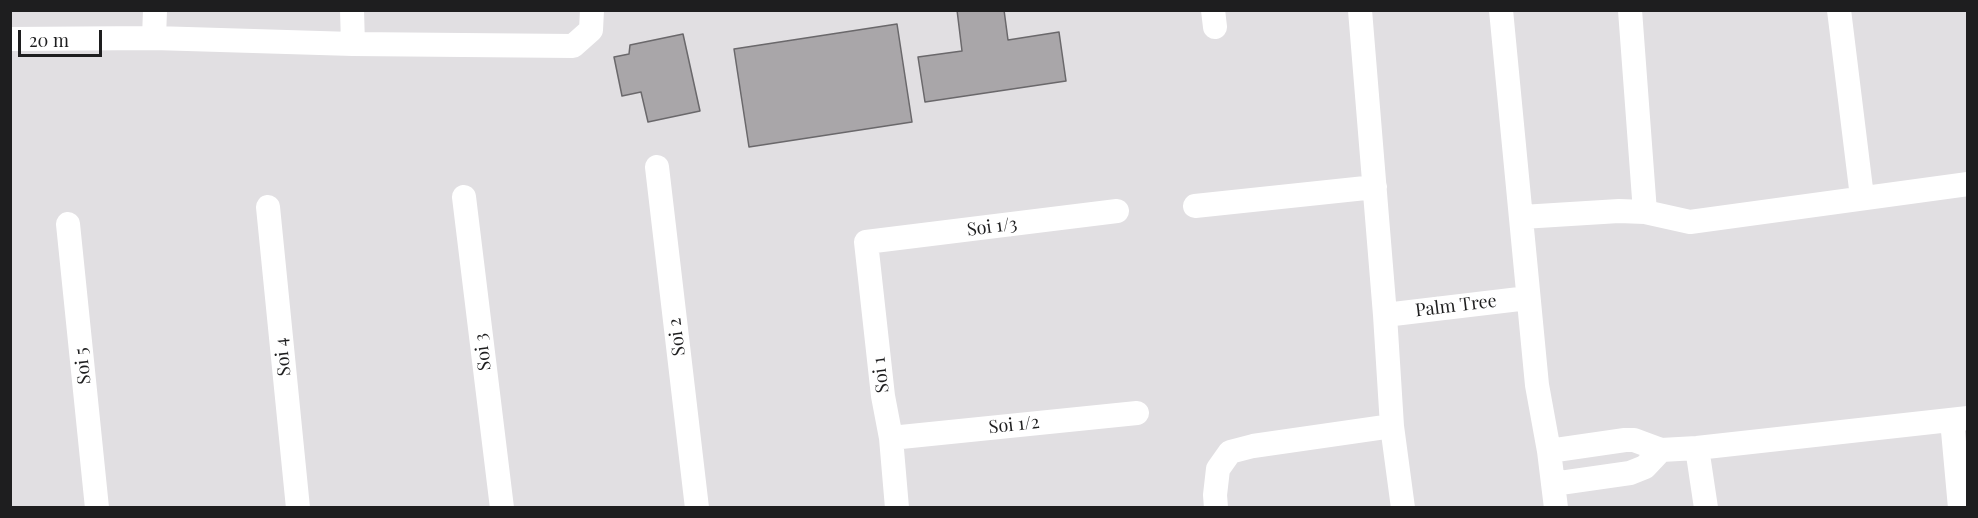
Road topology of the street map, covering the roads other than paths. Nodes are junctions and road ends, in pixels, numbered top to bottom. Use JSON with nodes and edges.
{"nodes":[{"id":1,"x":155,"y":10,"type":"edge"},
{"id":2,"x":352,"y":10,"type":"edge"},
{"id":3,"x":592,"y":10,"type":"edge"},
{"id":4,"x":1360,"y":10,"type":"edge"},
{"id":5,"x":1501,"y":10,"type":"edge"},
{"id":6,"x":1630,"y":10,"type":"edge"},
{"id":7,"x":1839,"y":10,"type":"edge"},
{"id":8,"x":154,"y":38,"type":"junction"},
{"id":9,"x":10,"y":39,"type":"edge"},
{"id":10,"x":353,"y":45,"type":"junction"},
{"id":11,"x":657,"y":167,"type":"dead end"},
{"id":12,"x":1968,"y":184,"type":"edge"},
{"id":13,"x":1375,"y":187,"type":"junction"},
{"id":14,"x":464,"y":196,"type":"dead end"},
{"id":15,"x":1862,"y":197,"type":"junction"},
{"id":16,"x":1195,"y":206,"type":"dead end"},
{"id":17,"x":268,"y":207,"type":"dead end"},
{"id":18,"x":1117,"y":211,"type":"dead end"},
{"id":19,"x":1645,"y":212,"type":"junction"},
{"id":20,"x":1522,"y":217,"type":"junction"},
{"id":21,"x":68,"y":224,"type":"dead end"},
{"id":22,"x":866,"y":242,"type":"joint"},
{"id":23,"x":1527,"y":298,"type":"junction"},
{"id":24,"x":1385,"y":315,"type":"junction"},
{"id":25,"x":1137,"y":413,"type":"dead end"},
{"id":26,"x":1960,"y":419,"type":"edge"},
{"id":27,"x":1392,"y":426,"type":"junction"},
{"id":28,"x":891,"y":438,"type":"junction"},
{"id":29,"x":1697,"y":448,"type":"junction"},
{"id":30,"x":1661,"y":450,"type":"junction"},
{"id":31,"x":1549,"y":451,"type":"junction"},
{"id":32,"x":1554,"y":496,"type":"edge"},
{"id":33,"x":98,"y":507,"type":"edge"},
{"id":34,"x":298,"y":507,"type":"edge"},
{"id":35,"x":502,"y":507,"type":"edge"},
{"id":36,"x":697,"y":507,"type":"edge"},
{"id":37,"x":897,"y":507,"type":"edge"},
{"id":38,"x":1216,"y":507,"type":"edge"},
{"id":39,"x":1403,"y":507,"type":"edge"},
{"id":40,"x":1706,"y":507,"type":"edge"},
{"id":41,"x":1960,"y":507,"type":"edge"}],
"edges":[{"from":1,"to":8,"type":"street"},
{"from":2,"to":10,"type":"street"},
{"from":3,"to":10,"type":"street"},
{"from":4,"to":13,"type":"street"},
{"from":5,"to":20,"type":"street"},
{"from":6,"to":19,"type":"street"},
{"from":7,"to":15,"type":"street"},
{"from":8,"to":9,"type":"street"},
{"from":8,"to":10,"type":"street"},
{"from":11,"to":36,"type":"street","name":"Soi 2"},
{"from":12,"to":15,"type":"street"},
{"from":13,"to":16,"type":"street"},
{"from":13,"to":24,"type":"street"},
{"from":14,"to":35,"type":"street","name":"Soi 3"},
{"from":15,"to":19,"type":"street"},
{"from":17,"to":34,"type":"street","name":"Soi 4"},
{"from":18,"to":22,"type":"street","name":"Soi 1/3"},
{"from":19,"to":20,"type":"street"},
{"from":20,"to":23,"type":"street"},
{"from":21,"to":33,"type":"street","name":"Soi 5"},
{"from":22,"to":28,"type":"street","name":"Soi 1"},
{"from":23,"to":24,"type":"street","name":"Palm Tree"},
{"from":23,"to":31,"type":"street"},
{"from":24,"to":27,"type":"street"},
{"from":25,"to":28,"type":"street","name":"Soi 1/2"},
{"from":26,"to":29,"type":"street"},
{"from":26,"to":41,"type":"street"},
{"from":27,"to":38,"type":"street"},
{"from":27,"to":39,"type":"street"},
{"from":28,"to":37,"type":"street","name":"Soi 1"},
{"from":29,"to":30,"type":"street"},
{"from":29,"to":40,"type":"street"},
{"from":30,"to":31,"type":"street"},
{"from":30,"to":32,"type":"street"},
{"from":31,"to":32,"type":"street"}]}
